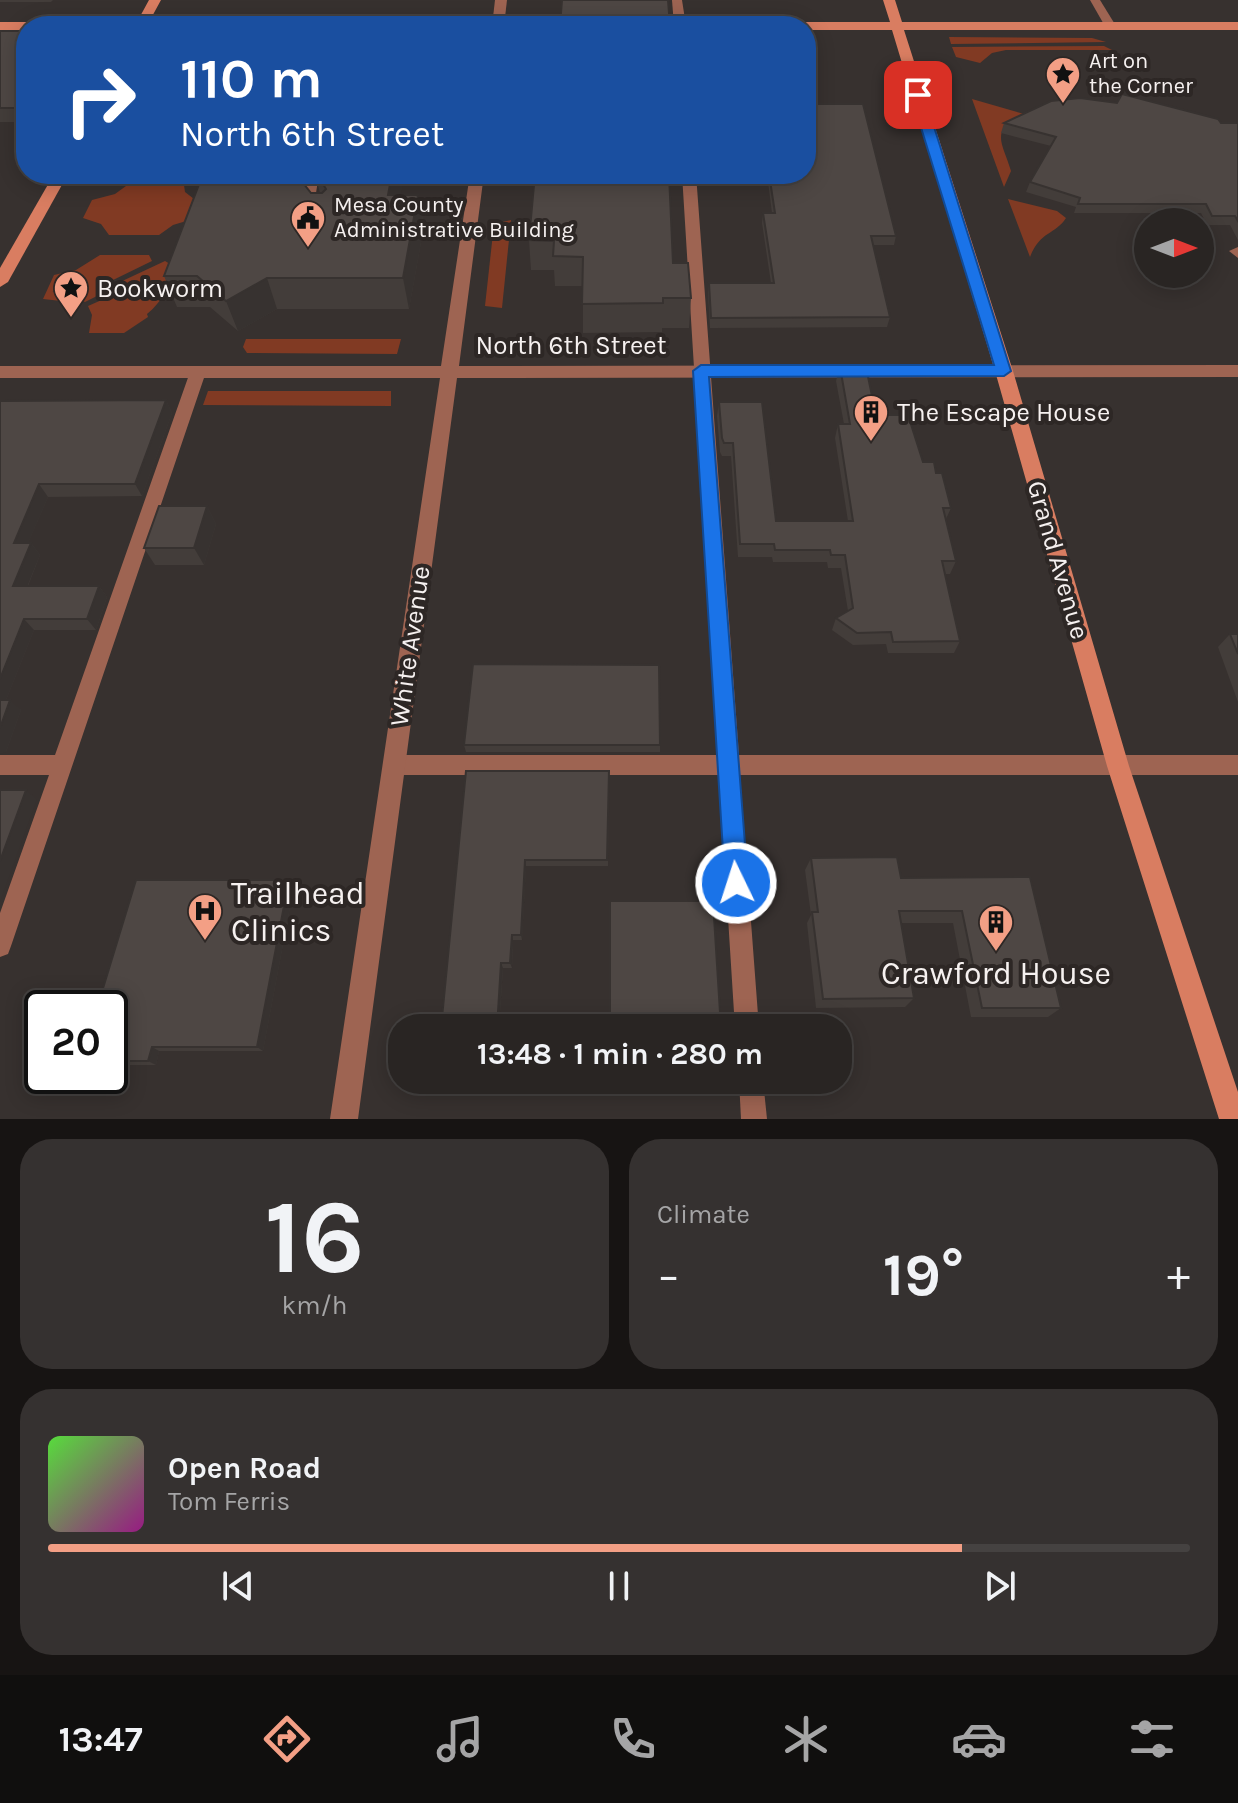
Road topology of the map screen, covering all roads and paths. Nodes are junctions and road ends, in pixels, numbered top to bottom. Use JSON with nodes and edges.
{"nodes":[{"id":1,"x":889,"y":0,"type":"edge"},
{"id":2,"x":1095,"y":0,"type":"edge"},
{"id":3,"x":816,"y":26,"type":"edge"},
{"id":4,"x":898,"y":26,"type":"junction"},
{"id":5,"x":1110,"y":26,"type":"junction"},
{"id":6,"x":1238,"y":26,"type":"edge"},
{"id":7,"x":54,"y":184,"type":"edge"},
{"id":8,"x":309,"y":184,"type":"edge"},
{"id":9,"x":476,"y":184,"type":"edge"},
{"id":10,"x":690,"y":184,"type":"edge"},
{"id":11,"x":325,"y":218,"type":"edge"},
{"id":12,"x":0,"y":282,"type":"edge"},
{"id":13,"x":701,"y":371,"type":"junction"},
{"id":14,"x":1004,"y":371,"type":"junction"},
{"id":15,"x":1238,"y":371,"type":"edge"},
{"id":16,"x":0,"y":372,"type":"edge"},
{"id":17,"x":198,"y":372,"type":"junction"},
{"id":18,"x":449,"y":372,"type":"junction"},
{"id":19,"x":0,"y":765,"type":"edge"},
{"id":20,"x":62,"y":765,"type":"junction"},
{"id":21,"x":394,"y":765,"type":"junction"},
{"id":22,"x":727,"y":765,"type":"junction"},
{"id":23,"x":1238,"y":765,"type":"edge"},
{"id":24,"x":1118,"y":766,"type":"junction"},
{"id":25,"x":0,"y":946,"type":"edge"},
{"id":26,"x":746,"y":1014,"type":"edge"},
{"id":27,"x":752,"y":1094,"type":"edge"},
{"id":28,"x":344,"y":1119,"type":"edge"},
{"id":29,"x":754,"y":1119,"type":"edge"},
{"id":30,"x":1233,"y":1119,"type":"edge"}],
"edges":[{"from":1,"to":4,"type":"main road","name":"Grand Avenue"},
{"from":2,"to":5,"type":"lane"},
{"from":3,"to":4,"type":"main road"},
{"from":4,"to":5,"type":"main road"},
{"from":4,"to":14,"type":"main road","name":"Grand Avenue"},
{"from":5,"to":6,"type":"main road"},
{"from":7,"to":12,"type":"main road"},
{"from":8,"to":11,"type":"lane"},
{"from":9,"to":18,"type":"street","name":"White Avenue"},
{"from":10,"to":13,"type":"lane"},
{"from":13,"to":14,"type":"street","name":"North 6th Street"},
{"from":13,"to":18,"type":"street","name":"North 6th Street"},
{"from":13,"to":22,"type":"lane"},
{"from":14,"to":15,"type":"street","name":"North 6th Street"},
{"from":14,"to":24,"type":"main road","name":"Grand Avenue"},
{"from":16,"to":17,"type":"street","name":"North 6th Street"},
{"from":17,"to":18,"type":"street","name":"North 6th Street"},
{"from":17,"to":20,"type":"lane"},
{"from":18,"to":21,"type":"street","name":"White Avenue"},
{"from":19,"to":20,"type":"lane"},
{"from":20,"to":25,"type":"lane"},
{"from":21,"to":22,"type":"lane"},
{"from":21,"to":28,"type":"street","name":"White Avenue"},
{"from":22,"to":24,"type":"lane"},
{"from":22,"to":26,"type":"lane"},
{"from":23,"to":24,"type":"lane"},
{"from":24,"to":30,"type":"main road","name":"Grand Avenue"},
{"from":27,"to":29,"type":"lane"}]}
